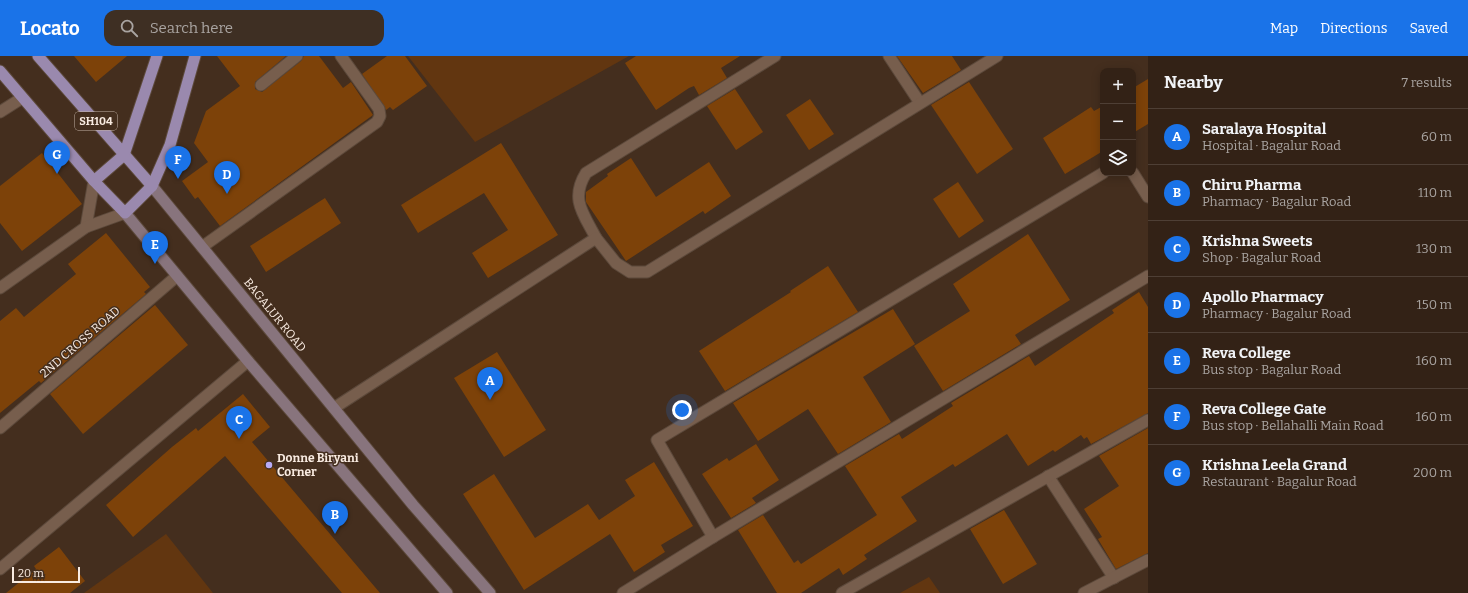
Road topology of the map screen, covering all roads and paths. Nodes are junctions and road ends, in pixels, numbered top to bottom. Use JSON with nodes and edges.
{"nodes":[{"id":1,"x":38,"y":56,"type":"edge"},
{"id":2,"x":157,"y":56,"type":"edge"},
{"id":3,"x":195,"y":56,"type":"edge"},
{"id":4,"x":297,"y":56,"type":"edge"},
{"id":5,"x":341,"y":56,"type":"edge"},
{"id":6,"x":775,"y":56,"type":"edge"},
{"id":7,"x":889,"y":56,"type":"edge"},
{"id":8,"x":997,"y":56,"type":"edge"},
{"id":9,"x":0,"y":71,"type":"edge"},
{"id":10,"x":261,"y":85,"type":"dead end"},
{"id":11,"x":22,"y":98,"type":"junction"},
{"id":12,"x":920,"y":103,"type":"junction"},
{"id":13,"x":0,"y":112,"type":"edge"},
{"id":14,"x":124,"y":154,"type":"junction"},
{"id":15,"x":1100,"y":175,"type":"edge"},
{"id":16,"x":1135,"y":176,"type":"edge"},
{"id":17,"x":94,"y":181,"type":"junction"},
{"id":18,"x":152,"y":186,"type":"junction"},
{"id":19,"x":1148,"y":197,"type":"edge"},
{"id":20,"x":125,"y":213,"type":"junction"},
{"id":21,"x":86,"y":227,"type":"junction"},
{"id":22,"x":596,"y":238,"type":"junction"},
{"id":23,"x":202,"y":247,"type":"junction"},
{"id":24,"x":176,"y":276,"type":"junction"},
{"id":25,"x":1148,"y":276,"type":"edge"},
{"id":26,"x":0,"y":288,"type":"edge"},
{"id":27,"x":248,"y":361,"type":"junction"},
{"id":28,"x":334,"y":408,"type":"junction"},
{"id":29,"x":1148,"y":420,"type":"edge"},
{"id":30,"x":0,"y":428,"type":"edge"},
{"id":31,"x":1048,"y":476,"type":"junction"},
{"id":32,"x":713,"y":537,"type":"junction"},
{"id":33,"x":1148,"y":560,"type":"edge"},
{"id":34,"x":0,"y":569,"type":"edge"},
{"id":35,"x":1114,"y":578,"type":"junction"},
{"id":36,"x":447,"y":593,"type":"edge"},
{"id":37,"x":490,"y":593,"type":"edge"},
{"id":38,"x":623,"y":593,"type":"edge"},
{"id":39,"x":842,"y":593,"type":"edge"},
{"id":40,"x":1084,"y":593,"type":"edge"}],
"edges":[{"from":1,"to":14,"type":"main road","name":"BAGALUR ROAD","number":"SH104"},
{"from":2,"to":14,"type":"main road","number":"SH104"},
{"from":3,"to":18,"type":"main road"},
{"from":4,"to":10,"type":"street"},
{"from":5,"to":23,"type":"street"},
{"from":6,"to":22,"type":"street"},
{"from":7,"to":12,"type":"street"},
{"from":8,"to":12,"type":"street"},
{"from":9,"to":11,"type":"main road"},
{"from":11,"to":13,"type":"street"},
{"from":11,"to":17,"type":"main road"},
{"from":12,"to":22,"type":"street"},
{"from":14,"to":17,"type":"main road","number":"SH104"},
{"from":14,"to":18,"type":"main road","name":"BAGALUR ROAD","number":"SH104"},
{"from":15,"to":32,"type":"street"},
{"from":16,"to":19,"type":"street"},
{"from":17,"to":20,"type":"main road"},
{"from":17,"to":21,"type":"street"},
{"from":18,"to":20,"type":"main road"},
{"from":18,"to":23,"type":"main road","name":"BAGALUR ROAD"},
{"from":20,"to":21,"type":"street"},
{"from":20,"to":24,"type":"main road"},
{"from":21,"to":26,"type":"street"},
{"from":22,"to":28,"type":"street"},
{"from":23,"to":28,"type":"main road","name":"BAGALUR ROAD"},
{"from":24,"to":27,"type":"main road"},
{"from":24,"to":30,"type":"street","name":"2ND CROSS ROAD"},
{"from":25,"to":32,"type":"street"},
{"from":27,"to":34,"type":"street"},
{"from":27,"to":36,"type":"main road"},
{"from":28,"to":37,"type":"main road","name":"BAGALUR ROAD"},
{"from":29,"to":31,"type":"street"},
{"from":31,"to":35,"type":"street"},
{"from":31,"to":39,"type":"street"},
{"from":32,"to":38,"type":"street"},
{"from":33,"to":35,"type":"street"},
{"from":35,"to":40,"type":"street"}]}
